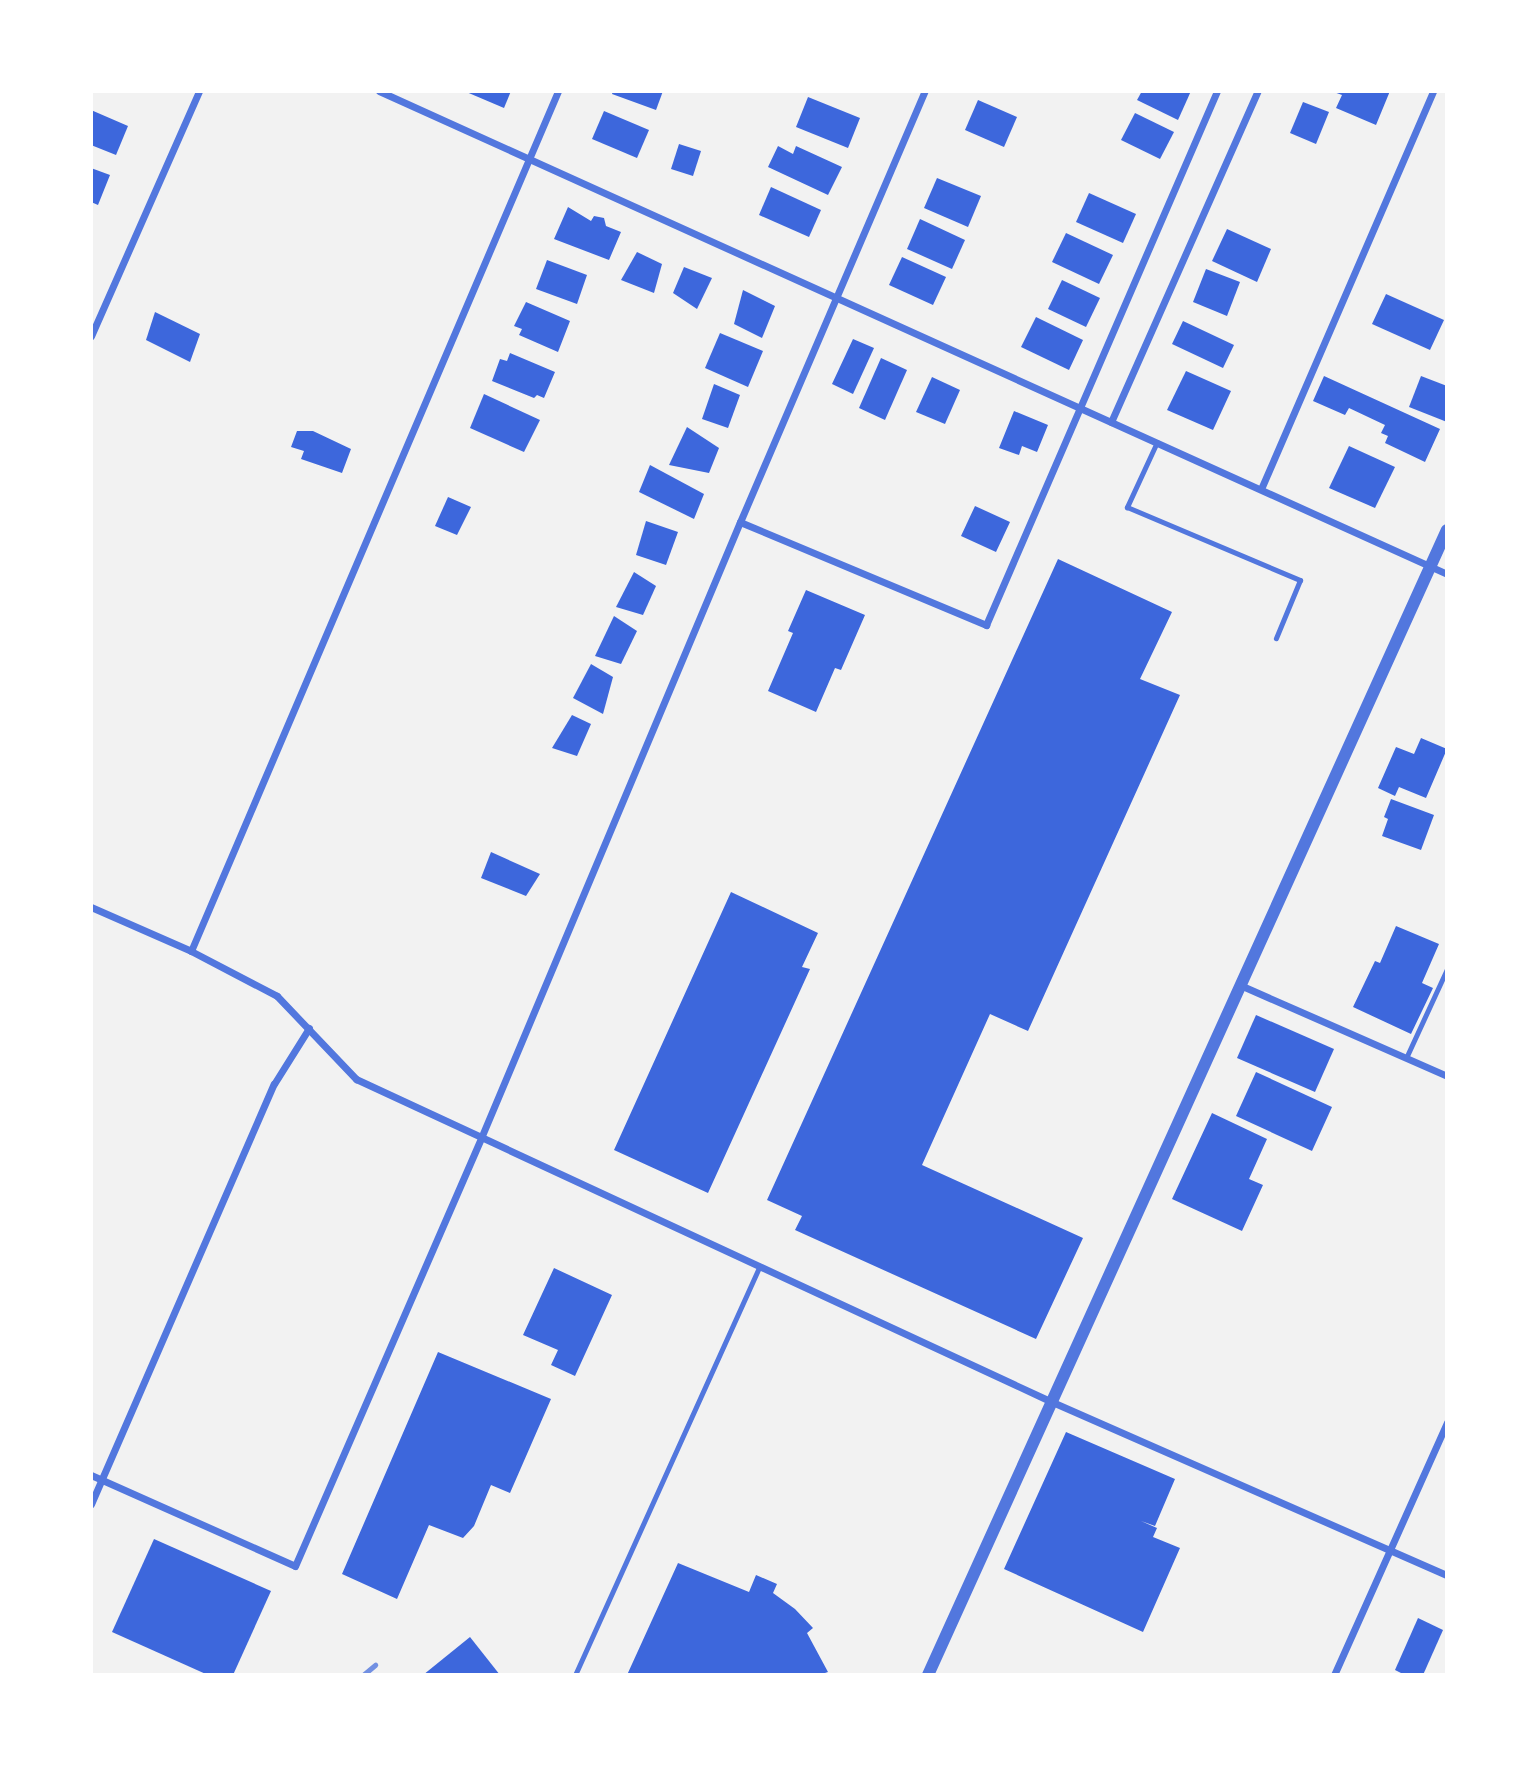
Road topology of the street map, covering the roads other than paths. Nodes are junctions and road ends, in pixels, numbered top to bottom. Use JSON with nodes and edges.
{"nodes":[{"id":1,"x":199,"y":91,"type":"edge"},
{"id":2,"x":379,"y":91,"type":"edge"},
{"id":3,"x":558,"y":91,"type":"edge"},
{"id":4,"x":925,"y":91,"type":"edge"},
{"id":5,"x":1217,"y":91,"type":"edge"},
{"id":6,"x":1258,"y":91,"type":"edge"},
{"id":7,"x":1433,"y":91,"type":"edge"},
{"id":8,"x":528,"y":161,"type":"junction"},
{"id":9,"x":837,"y":299,"type":"junction"},
{"id":10,"x":91,"y":336,"type":"edge"},
{"id":11,"x":1082,"y":408,"type":"junction"},
{"id":12,"x":1111,"y":422,"type":"junction"},
{"id":13,"x":1157,"y":442,"type":"junction"},
{"id":14,"x":1261,"y":489,"type":"junction"},
{"id":15,"x":740,"y":522,"type":"junction"},
{"id":16,"x":1447,"y":530,"type":"edge"},
{"id":17,"x":1430,"y":567,"type":"junction"},
{"id":18,"x":1447,"y":574,"type":"edge"},
{"id":19,"x":1276,"y":638,"type":"dead end"},
{"id":20,"x":91,"y":907,"type":"edge"},
{"id":21,"x":191,"y":951,"type":"junction"},
{"id":22,"x":1447,"y":969,"type":"edge"},
{"id":23,"x":1240,"y":985,"type":"junction"},
{"id":24,"x":309,"y":1028,"type":"junction"},
{"id":25,"x":1405,"y":1058,"type":"junction"},
{"id":26,"x":1447,"y":1076,"type":"edge"},
{"id":27,"x":481,"y":1138,"type":"junction"},
{"id":28,"x":760,"y":1266,"type":"junction"},
{"id":29,"x":1050,"y":1401,"type":"junction"},
{"id":30,"x":1447,"y":1422,"type":"edge"},
{"id":31,"x":91,"y":1475,"type":"edge"},
{"id":32,"x":102,"y":1480,"type":"junction"},
{"id":33,"x":91,"y":1504,"type":"edge"},
{"id":34,"x":1389,"y":1549,"type":"junction"},
{"id":35,"x":1447,"y":1575,"type":"edge"},
{"id":36,"x":575,"y":1675,"type":"edge"},
{"id":37,"x":928,"y":1675,"type":"edge"},
{"id":38,"x":1334,"y":1675,"type":"edge"}],
"edges":[{"from":1,"to":10,"type":"street"},
{"from":2,"to":8,"type":"street"},
{"from":3,"to":8,"type":"street"},
{"from":4,"to":9,"type":"street"},
{"from":5,"to":11,"type":"street"},
{"from":6,"to":12,"type":"street"},
{"from":7,"to":14,"type":"street"},
{"from":8,"to":9,"type":"street"},
{"from":8,"to":21,"type":"street"},
{"from":9,"to":11,"type":"street"},
{"from":9,"to":15,"type":"street"},
{"from":11,"to":12,"type":"street"},
{"from":11,"to":15,"type":"street"},
{"from":12,"to":13,"type":"street"},
{"from":13,"to":14,"type":"street"},
{"from":13,"to":19,"type":"lane"},
{"from":14,"to":17,"type":"street"},
{"from":15,"to":27,"type":"street"},
{"from":16,"to":17,"type":"street"},
{"from":17,"to":18,"type":"street"},
{"from":17,"to":23,"type":"street"},
{"from":20,"to":21,"type":"street"},
{"from":21,"to":24,"type":"street"},
{"from":22,"to":25,"type":"lane"},
{"from":23,"to":25,"type":"street"},
{"from":23,"to":29,"type":"street"},
{"from":24,"to":27,"type":"street"},
{"from":24,"to":32,"type":"street"},
{"from":25,"to":26,"type":"street"},
{"from":27,"to":28,"type":"street"},
{"from":27,"to":32,"type":"street"},
{"from":28,"to":29,"type":"street"},
{"from":28,"to":36,"type":"lane"},
{"from":29,"to":34,"type":"street"},
{"from":29,"to":37,"type":"street"},
{"from":30,"to":34,"type":"street"},
{"from":31,"to":32,"type":"street"},
{"from":32,"to":33,"type":"street"},
{"from":34,"to":35,"type":"street"},
{"from":34,"to":38,"type":"street"}]}
